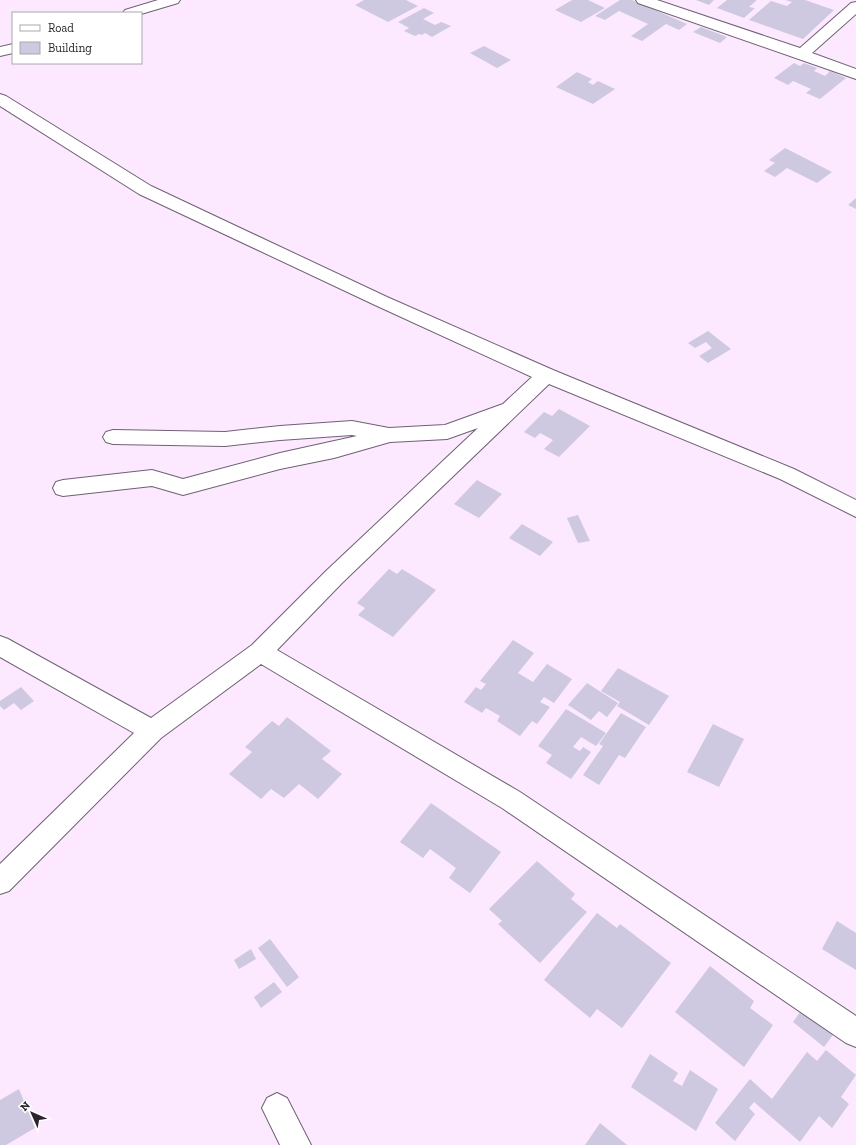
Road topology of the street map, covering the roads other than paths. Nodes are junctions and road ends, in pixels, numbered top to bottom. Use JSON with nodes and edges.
{"nodes":[{"id":1,"x":173,"y":0,"type":"edge"},
{"id":2,"x":642,"y":0,"type":"edge"},
{"id":3,"x":856,"y":6,"type":"edge"},
{"id":4,"x":133,"y":12,"type":"edge"},
{"id":5,"x":12,"y":48,"type":"edge"},
{"id":6,"x":0,"y":52,"type":"edge"},
{"id":7,"x":802,"y":54,"type":"junction"},
{"id":8,"x":856,"y":74,"type":"edge"},
{"id":9,"x":0,"y":99,"type":"edge"},
{"id":10,"x":546,"y":375,"type":"junction"},
{"id":11,"x":511,"y":408,"type":"junction"},
{"id":12,"x":389,"y":435,"type":"junction"},
{"id":13,"x":113,"y":437,"type":"dead end"},
{"id":14,"x":62,"y":488,"type":"dead end"},
{"id":15,"x":856,"y":509,"type":"edge"},
{"id":16,"x":0,"y":646,"type":"edge"},
{"id":17,"x":260,"y":652,"type":"junction"},
{"id":18,"x":152,"y":731,"type":"junction"},
{"id":19,"x":0,"y":882,"type":"edge"},
{"id":20,"x":856,"y":1033,"type":"edge"},
{"id":21,"x":277,"y":1108,"type":"dead end"},
{"id":22,"x":296,"y":1145,"type":"edge"}],
"edges":[{"from":1,"to":4,"type":"street"},
{"from":2,"to":7,"type":"street"},
{"from":3,"to":7,"type":"street"},
{"from":5,"to":6,"type":"street"},
{"from":7,"to":8,"type":"street"},
{"from":9,"to":10,"type":"street"},
{"from":10,"to":11,"type":"street"},
{"from":10,"to":15,"type":"street"},
{"from":11,"to":12,"type":"street"},
{"from":11,"to":17,"type":"street"},
{"from":12,"to":13,"type":"street"},
{"from":12,"to":14,"type":"street"},
{"from":16,"to":18,"type":"street"},
{"from":17,"to":18,"type":"street"},
{"from":17,"to":20,"type":"street"},
{"from":18,"to":19,"type":"street"},
{"from":21,"to":22,"type":"street"}]}
